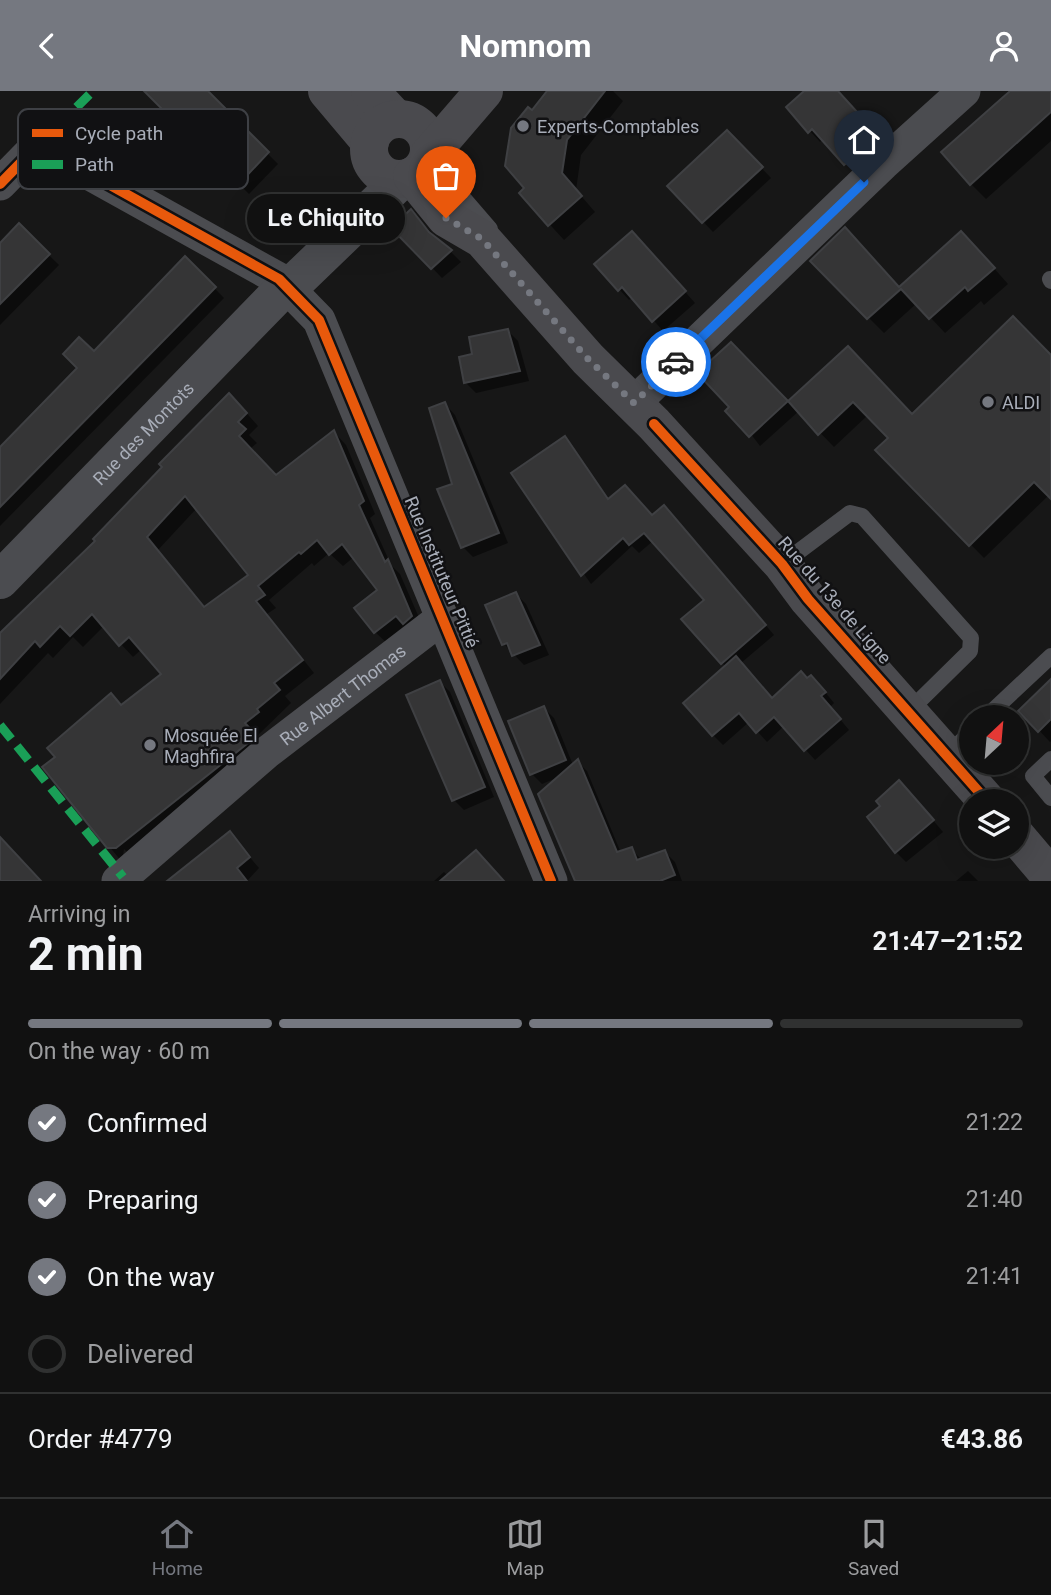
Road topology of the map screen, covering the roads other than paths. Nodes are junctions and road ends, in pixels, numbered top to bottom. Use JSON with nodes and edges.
{"nodes":[{"id":1,"x":327,"y":91,"type":"edge"},
{"id":2,"x":370,"y":91,"type":"edge"},
{"id":3,"x":964,"y":91,"type":"edge"},
{"id":4,"x":477,"y":99,"type":"edge"},
{"id":5,"x":403,"y":153,"type":"junction"},
{"id":6,"x":18,"y":166,"type":"edge"},
{"id":7,"x":0,"y":184,"type":"edge"},
{"id":8,"x":117,"y":189,"type":"edge"},
{"id":9,"x":465,"y":200,"type":"junction"},
{"id":10,"x":482,"y":239,"type":"junction"},
{"id":11,"x":285,"y":287,"type":"junction"},
{"id":12,"x":634,"y":403,"type":"junction"},
{"id":13,"x":782,"y":564,"type":"junction"},
{"id":14,"x":0,"y":580,"type":"edge"},
{"id":15,"x":442,"y":618,"type":"junction"},
{"id":16,"x":1051,"y":656,"type":"edge"},
{"id":17,"x":999,"y":705,"type":"edge"},
{"id":18,"x":909,"y":711,"type":"junction"},
{"id":19,"x":959,"y":743,"type":"edge"},
{"id":20,"x":1051,"y":759,"type":"edge"},
{"id":21,"x":1051,"y":798,"type":"edge"},
{"id":22,"x":1029,"y":851,"type":"edge"},
{"id":23,"x":1051,"y":876,"type":"edge"},
{"id":24,"x":118,"y":881,"type":"edge"},
{"id":25,"x":551,"y":881,"type":"edge"}],
"edges":[{"from":1,"to":5,"type":"main road"},
{"from":2,"to":5,"type":"main road"},
{"from":3,"to":12,"type":"street"},
{"from":4,"to":5,"type":"main road"},
{"from":5,"to":9,"type":"main road","name":"Rue du 13e de Ligne"},
{"from":5,"to":10,"type":"main road","name":"Rue du 13e de Ligne"},
{"from":5,"to":11,"type":"street","name":"Rue des Montots"},
{"from":6,"to":7,"type":"street","name":"Rue Instituteur Pittié"},
{"from":8,"to":11,"type":"street","name":"Rue Instituteur Pittié"},
{"from":9,"to":10,"type":"main road","name":"Rue du 13e de Ligne"},
{"from":9,"to":12,"type":"lane","name":"Rue du 13e de Ligne"},
{"from":10,"to":12,"type":"main road","name":"Rue du 13e de Ligne"},
{"from":11,"to":14,"type":"street","name":"Rue des Montots"},
{"from":11,"to":15,"type":"street","name":"Rue Instituteur Pittié"},
{"from":12,"to":13,"type":"main road","name":"Rue du 13e de Ligne"},
{"from":13,"to":18,"type":"main road","name":"Rue du 13e de Ligne"},
{"from":13,"to":18,"type":"lane"},
{"from":15,"to":24,"type":"street","name":"Rue Albert Thomas"},
{"from":15,"to":25,"type":"street","name":"Rue Instituteur Pittié"},
{"from":16,"to":17,"type":"lane"},
{"from":18,"to":19,"type":"main road","name":"Rue du 13e de Ligne"},
{"from":20,"to":21,"type":"lane"},
{"from":22,"to":23,"type":"main road"}]}
